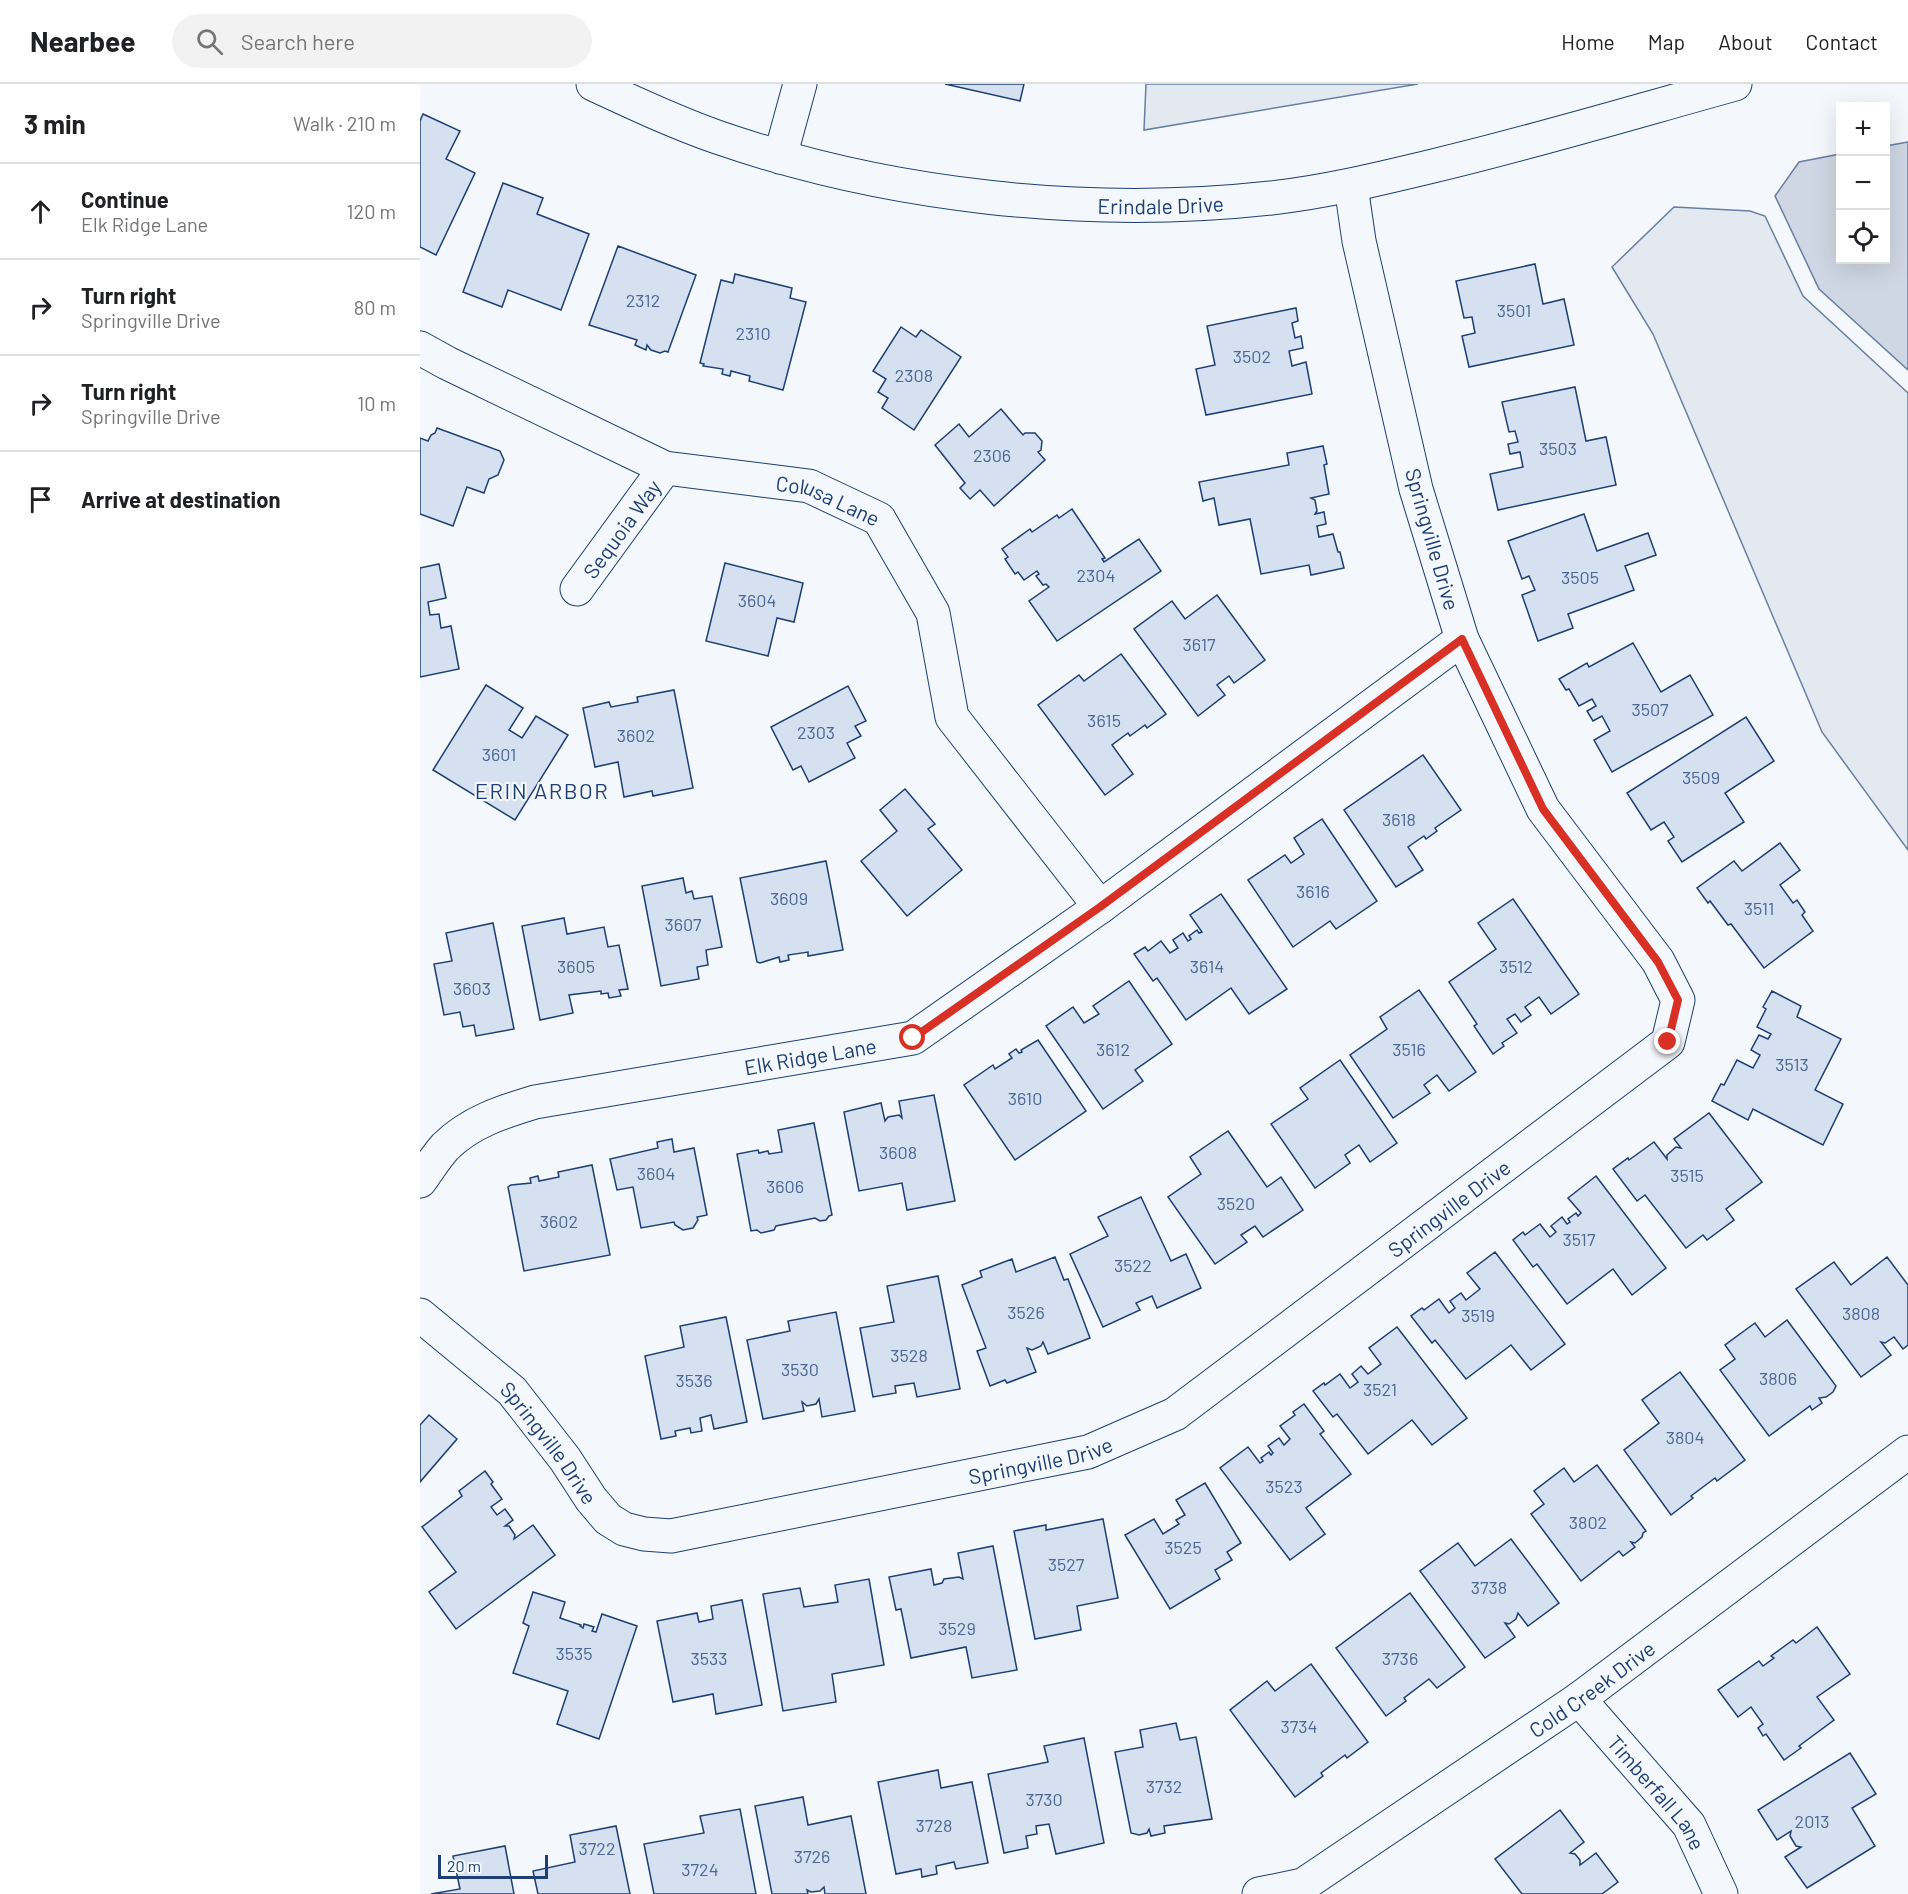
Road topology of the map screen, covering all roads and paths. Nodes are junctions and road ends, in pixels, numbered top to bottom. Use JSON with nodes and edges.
{"nodes":[{"id":1,"x":593,"y":84,"type":"edge"},
{"id":2,"x":800,"y":84,"type":"edge"},
{"id":3,"x":1735,"y":84,"type":"edge"},
{"id":4,"x":780,"y":157,"type":"junction"},
{"id":5,"x":1351,"y":186,"type":"junction"},
{"id":6,"x":420,"y":348,"type":"edge"},
{"id":7,"x":665,"y":468,"type":"junction"},
{"id":8,"x":577,"y":590,"type":"dead end"},
{"id":9,"x":1462,"y":639,"type":"junction"},
{"id":10,"x":1100,"y":907,"type":"junction"},
{"id":11,"x":420,"y":1181,"type":"edge"},
{"id":12,"x":420,"y":1314,"type":"edge"},
{"id":13,"x":1908,"y":1452,"type":"edge"},
{"id":14,"x":1579,"y":1698,"type":"junction"},
{"id":15,"x":1259,"y":1894,"type":"edge"},
{"id":16,"x":1721,"y":1894,"type":"edge"}],
"edges":[{"from":1,"to":4,"type":"street","name":"Erindale Drive"},
{"from":2,"to":4,"type":"street"},
{"from":3,"to":5,"type":"street","name":"Erindale Drive"},
{"from":4,"to":5,"type":"street","name":"Erindale Drive"},
{"from":5,"to":9,"type":"street","name":"Springville Drive"},
{"from":6,"to":7,"type":"street","name":"Colusa Lane"},
{"from":7,"to":8,"type":"street","name":"Sequoia Way"},
{"from":7,"to":10,"type":"street","name":"Colusa Lane"},
{"from":9,"to":10,"type":"street","name":"Elk Ridge Lane"},
{"from":9,"to":12,"type":"street","name":"Springville Drive"},
{"from":10,"to":11,"type":"street","name":"Elk Ridge Lane"},
{"from":13,"to":14,"type":"street","name":"Cold Creek Drive"},
{"from":14,"to":15,"type":"street","name":"Cold Creek Drive"},
{"from":14,"to":16,"type":"street","name":"Timberfall Lane"}]}
